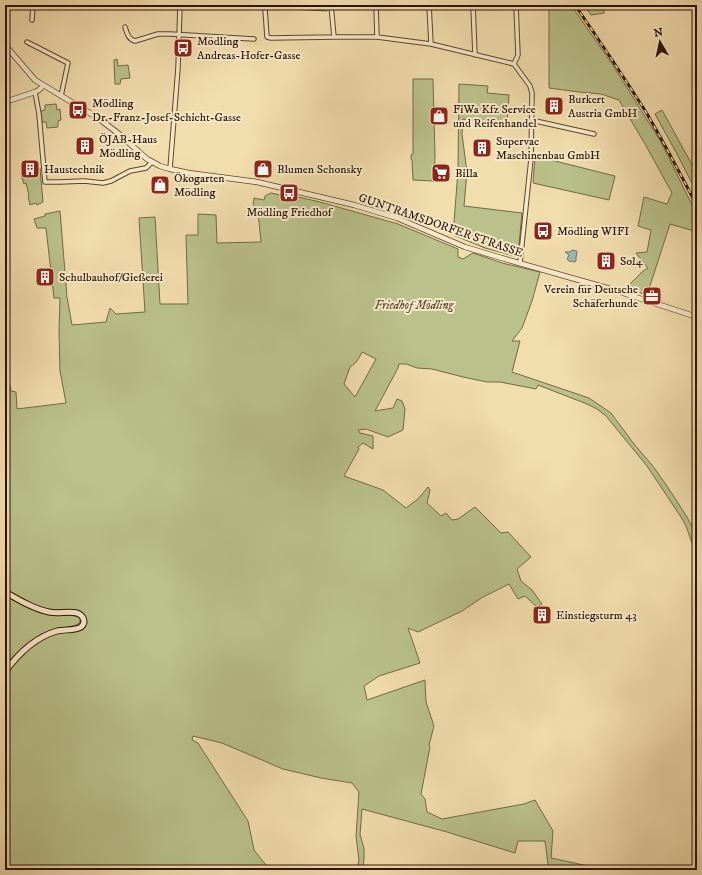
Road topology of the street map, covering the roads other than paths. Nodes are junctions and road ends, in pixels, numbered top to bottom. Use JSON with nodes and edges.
{"nodes":[{"id":1,"x":34,"y":5,"type":"edge"},
{"id":2,"x":180,"y":5,"type":"edge"},
{"id":3,"x":331,"y":5,"type":"edge"},
{"id":4,"x":376,"y":5,"type":"edge"},
{"id":5,"x":429,"y":5,"type":"edge"},
{"id":6,"x":473,"y":5,"type":"edge"},
{"id":7,"x":516,"y":5,"type":"edge"},
{"id":8,"x":265,"y":9,"type":"dead end"},
{"id":9,"x":32,"y":20,"type":"dead end"},
{"id":10,"x":125,"y":27,"type":"dead end"},
{"id":11,"x":180,"y":34,"type":"junction"},
{"id":12,"x":334,"y":37,"type":"junction"},
{"id":13,"x":377,"y":37,"type":"junction"},
{"id":14,"x":254,"y":39,"type":"dead end"},
{"id":15,"x":27,"y":42,"type":"dead end"},
{"id":16,"x":431,"y":44,"type":"junction"},
{"id":17,"x":5,"y":45,"type":"edge"},
{"id":18,"x":475,"y":55,"type":"junction"},
{"id":19,"x":514,"y":64,"type":"junction"},
{"id":20,"x":43,"y":86,"type":"junction"},
{"id":21,"x":35,"y":92,"type":"junction"},
{"id":22,"x":61,"y":96,"type":"junction"},
{"id":23,"x":5,"y":102,"type":"edge"},
{"id":24,"x":531,"y":120,"type":"junction"},
{"id":25,"x":594,"y":134,"type":"dead end"},
{"id":26,"x":152,"y":162,"type":"junction"},
{"id":27,"x":170,"y":169,"type":"junction"},
{"id":28,"x":520,"y":263,"type":"junction"},
{"id":29,"x":697,"y":317,"type":"edge"},
{"id":30,"x":5,"y":592,"type":"edge"},
{"id":31,"x":5,"y":672,"type":"edge"}],
"edges":[{"from":1,"to":9,"type":"street"},
{"from":2,"to":11,"type":"street"},
{"from":3,"to":12,"type":"street"},
{"from":4,"to":13,"type":"street"},
{"from":5,"to":16,"type":"street"},
{"from":6,"to":18,"type":"street"},
{"from":7,"to":19,"type":"street"},
{"from":8,"to":12,"type":"street"},
{"from":10,"to":11,"type":"street"},
{"from":11,"to":14,"type":"street"},
{"from":11,"to":27,"type":"street"},
{"from":12,"to":13,"type":"street"},
{"from":13,"to":16,"type":"street"},
{"from":15,"to":22,"type":"street"},
{"from":16,"to":18,"type":"street"},
{"from":17,"to":20,"type":"street","name":"GUNTRAMSDORFER STRASSE"},
{"from":18,"to":19,"type":"street"},
{"from":19,"to":24,"type":"street"},
{"from":20,"to":21,"type":"street"},
{"from":20,"to":22,"type":"street","name":"GUNTRAMSDORFER STRASSE"},
{"from":21,"to":23,"type":"street"},
{"from":21,"to":26,"type":"street"},
{"from":22,"to":26,"type":"street","name":"GUNTRAMSDORFER STRASSE"},
{"from":24,"to":25,"type":"street"},
{"from":24,"to":28,"type":"street"},
{"from":26,"to":27,"type":"street","name":"GUNTRAMSDORFER STRASSE"},
{"from":27,"to":28,"type":"street","name":"GUNTRAMSDORFER STRASSE"},
{"from":28,"to":29,"type":"street","name":"GUNTRAMSDORFER STRASSE"},
{"from":30,"to":31,"type":"main road"}]}
